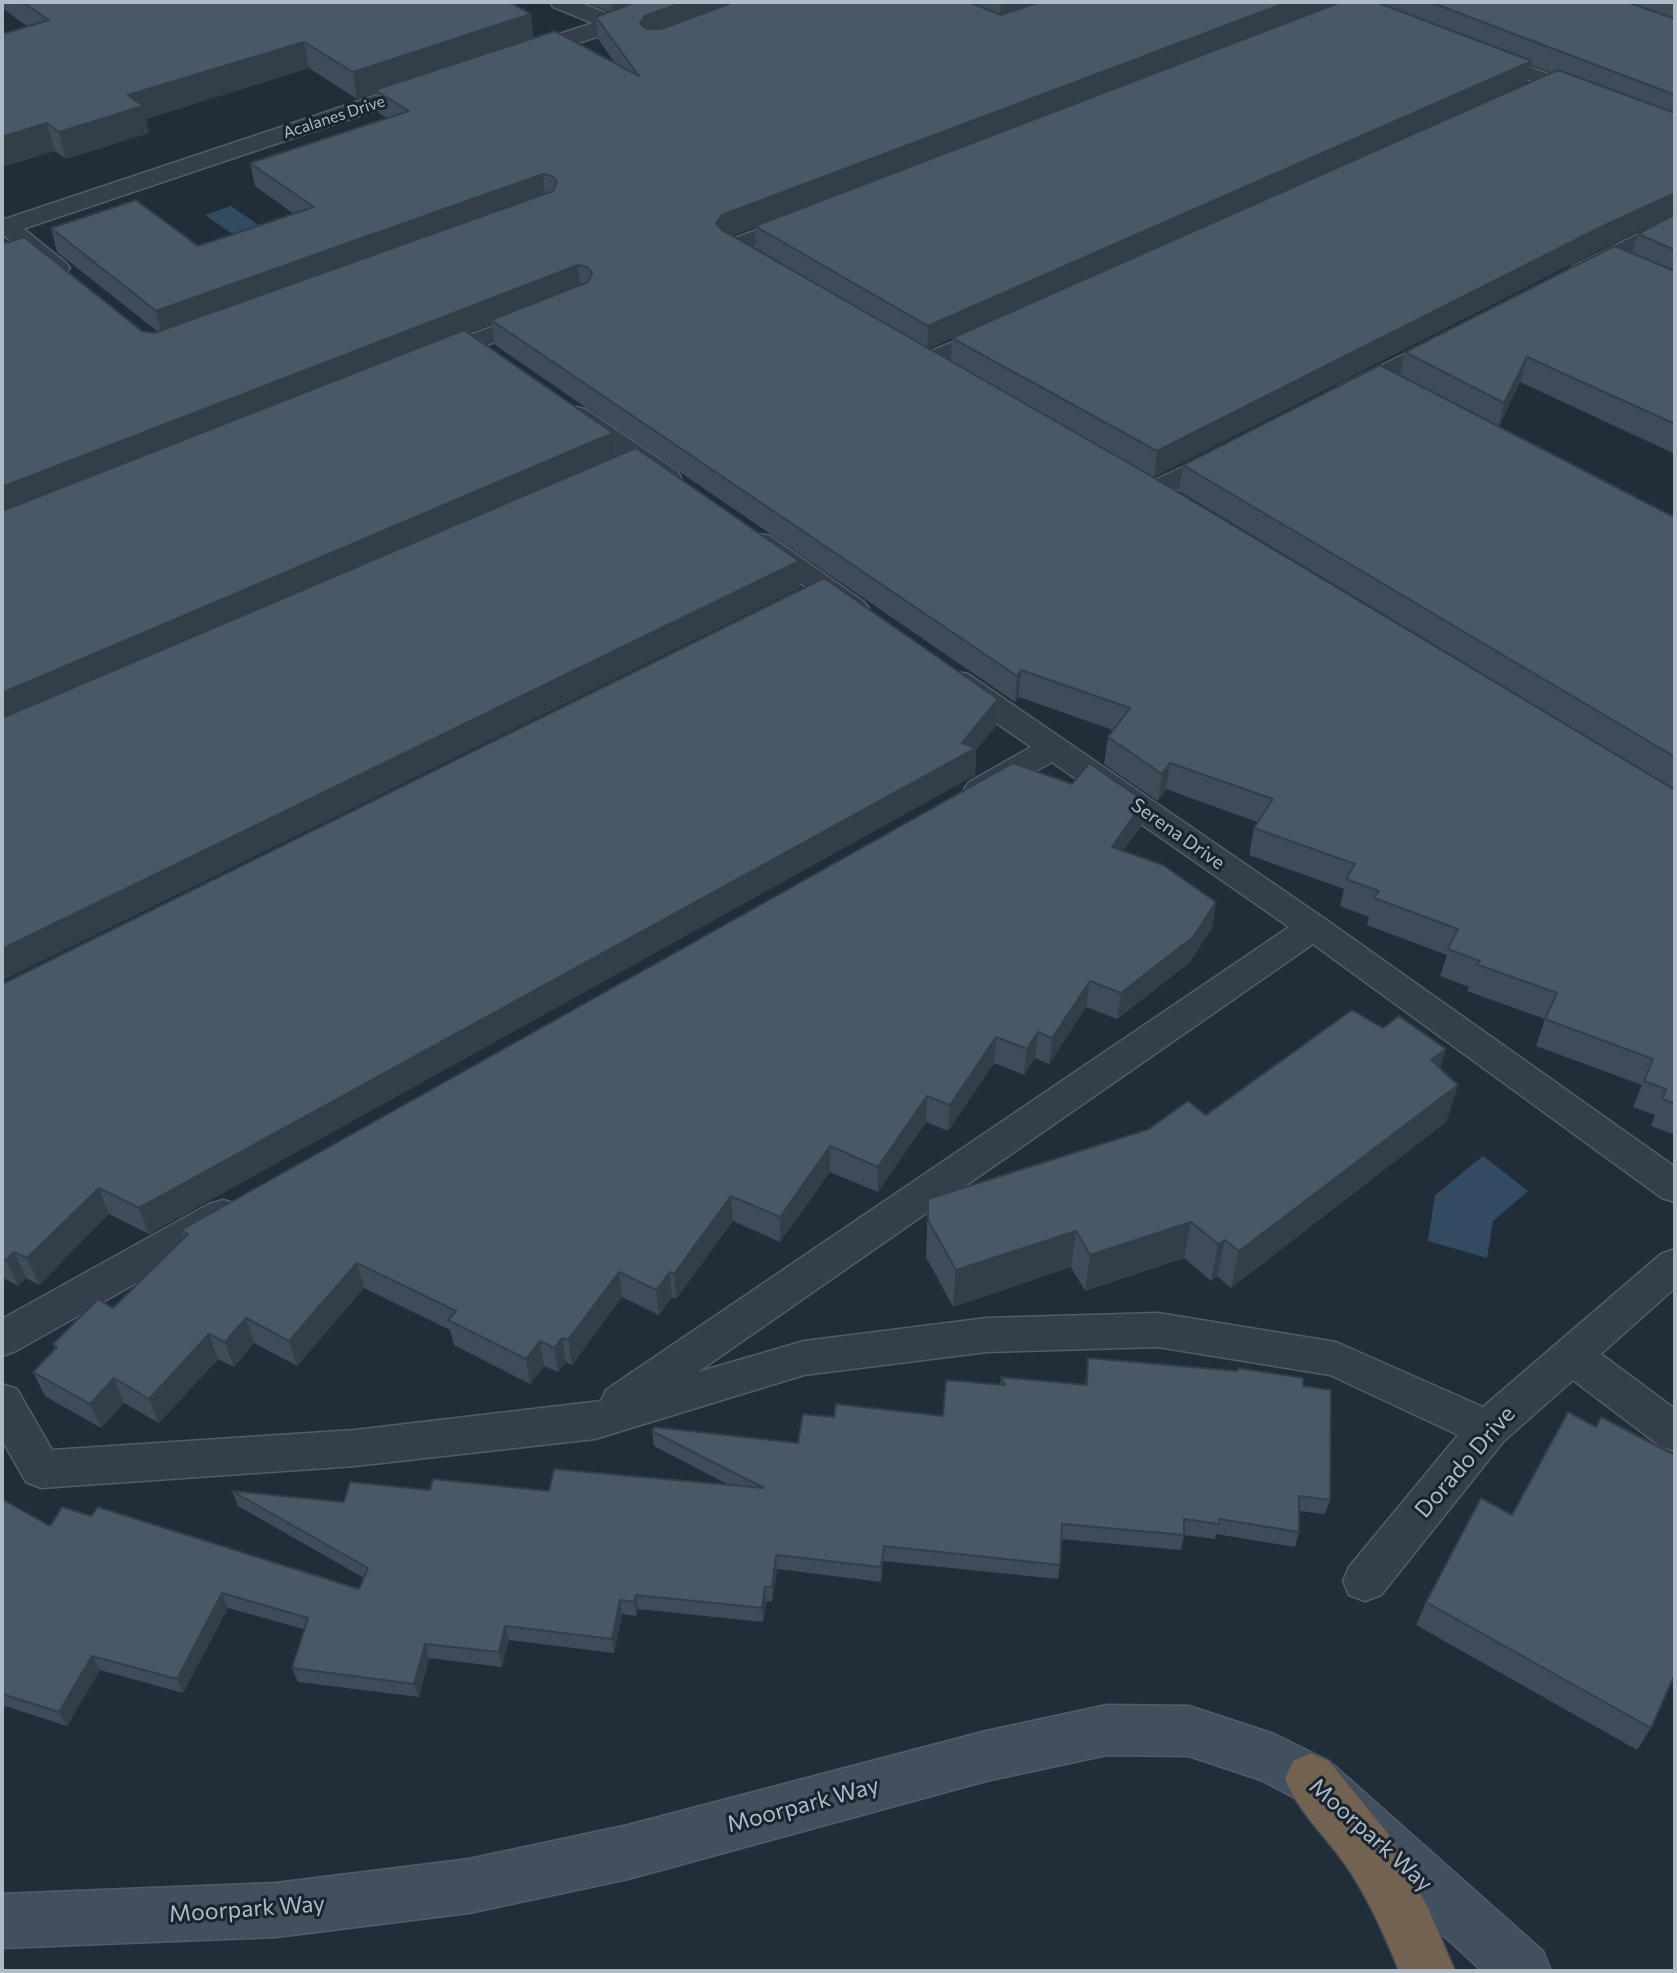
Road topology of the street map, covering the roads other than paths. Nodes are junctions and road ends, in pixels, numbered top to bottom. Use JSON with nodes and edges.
{"nodes":[{"id":1,"x":561,"y":2,"type":"edge"},
{"id":2,"x":664,"y":2,"type":"edge"},
{"id":3,"x":612,"y":24,"type":"junction"},
{"id":4,"x":1466,"y":49,"type":"edge"},
{"id":5,"x":494,"y":63,"type":"edge"},
{"id":6,"x":455,"y":76,"type":"edge"},
{"id":7,"x":1552,"y":82,"type":"junction"},
{"id":8,"x":1527,"y":93,"type":"edge"},
{"id":9,"x":1601,"y":101,"type":"edge"},
{"id":10,"x":823,"y":212,"type":"edge"},
{"id":11,"x":1675,"y":223,"type":"edge"},
{"id":12,"x":4,"y":227,"type":"edge"},
{"id":13,"x":1606,"y":258,"type":"junction"},
{"id":14,"x":1629,"y":268,"type":"edge"},
{"id":15,"x":778,"y":274,"type":"edge"},
{"id":16,"x":77,"y":284,"type":"edge"},
{"id":17,"x":1557,"y":284,"type":"edge"},
{"id":18,"x":556,"y":309,"type":"edge"},
{"id":19,"x":1014,"y":323,"type":"edge"},
{"id":20,"x":1460,"y":334,"type":"edge"},
{"id":21,"x":471,"y":342,"type":"junction"},
{"id":22,"x":903,"y":349,"type":"edge"},
{"id":23,"x":926,"y":362,"type":"junction"},
{"id":24,"x":505,"y":366,"type":"edge"},
{"id":25,"x":407,"y":368,"type":"edge"},
{"id":26,"x":950,"y":376,"type":"edge"},
{"id":27,"x":1374,"y":377,"type":"junction"},
{"id":28,"x":1398,"y":390,"type":"edge"},
{"id":29,"x":550,"y":397,"type":"edge"},
{"id":30,"x":1325,"y":403,"type":"edge"},
{"id":31,"x":1240,"y":447,"type":"edge"},
{"id":32,"x":1130,"y":477,"type":"edge"},
{"id":33,"x":1154,"y":491,"type":"junction"},
{"id":34,"x":696,"y":498,"type":"edge"},
{"id":35,"x":1178,"y":505,"type":"edge"},
{"id":36,"x":739,"y":528,"type":"edge"},
{"id":37,"x":883,"y":629,"type":"edge"},
{"id":38,"x":929,"y":661,"type":"edge"},
{"id":39,"x":1053,"y":748,"type":"junction"},
{"id":40,"x":957,"y":803,"type":"edge"},
{"id":41,"x":1313,"y":927,"type":"junction"},
{"id":42,"x":1675,"y":1187,"type":"edge"},
{"id":43,"x":256,"y":1196,"type":"edge"},
{"id":44,"x":1667,"y":1287,"type":"edge"},
{"id":45,"x":2,"y":1339,"type":"edge"},
{"id":46,"x":1572,"y":1355,"type":"junction"},
{"id":47,"x":2,"y":1402,"type":"edge"},
{"id":48,"x":594,"y":1421,"type":"junction"},
{"id":49,"x":1488,"y":1429,"type":"junction"},
{"id":50,"x":1675,"y":1433,"type":"edge"},
{"id":51,"x":1365,"y":1581,"type":"dead end"},
{"id":52,"x":1311,"y":1779,"type":"junction"},
{"id":53,"x":2,"y":1921,"type":"edge"},
{"id":54,"x":1427,"y":1971,"type":"edge"},
{"id":55,"x":1522,"y":1971,"type":"edge"}],
"edges":[{"from":1,"to":3,"type":"street"},
{"from":2,"to":3,"type":"street"},
{"from":3,"to":5,"type":"street"},
{"from":4,"to":7,"type":"lane"},
{"from":6,"to":12,"type":"street","name":"Acalanes Drive"},
{"from":7,"to":8,"type":"lane"},
{"from":7,"to":9,"type":"lane"},
{"from":10,"to":15,"type":"lane"},
{"from":11,"to":13,"type":"lane"},
{"from":12,"to":16,"type":"lane"},
{"from":13,"to":14,"type":"lane"},
{"from":13,"to":17,"type":"lane"},
{"from":18,"to":21,"type":"lane"},
{"from":19,"to":23,"type":"lane"},
{"from":20,"to":27,"type":"lane"},
{"from":21,"to":24,"type":"lane"},
{"from":21,"to":25,"type":"lane"},
{"from":22,"to":23,"type":"lane"},
{"from":23,"to":26,"type":"lane"},
{"from":27,"to":28,"type":"lane"},
{"from":27,"to":30,"type":"lane"},
{"from":29,"to":34,"type":"lane"},
{"from":31,"to":33,"type":"lane"},
{"from":32,"to":33,"type":"lane"},
{"from":33,"to":35,"type":"lane"},
{"from":36,"to":37,"type":"lane"},
{"from":38,"to":39,"type":"lane","name":"Serena Drive"},
{"from":39,"to":40,"type":"lane"},
{"from":39,"to":41,"type":"lane","name":"Serena Drive"},
{"from":41,"to":42,"type":"lane","name":"Serena Drive"},
{"from":41,"to":48,"type":"lane"},
{"from":43,"to":45,"type":"lane"},
{"from":44,"to":46,"type":"lane","name":"Dorado Drive"},
{"from":46,"to":49,"type":"lane","name":"Dorado Drive"},
{"from":46,"to":50,"type":"lane"},
{"from":47,"to":48,"type":"lane"},
{"from":48,"to":49,"type":"lane"},
{"from":49,"to":51,"type":"lane","name":"Dorado Drive"},
{"from":52,"to":53,"type":"street","name":"Moorpark Way"},
{"from":52,"to":54,"type":"highway"},
{"from":52,"to":55,"type":"street","name":"Moorpark Way"}]}
